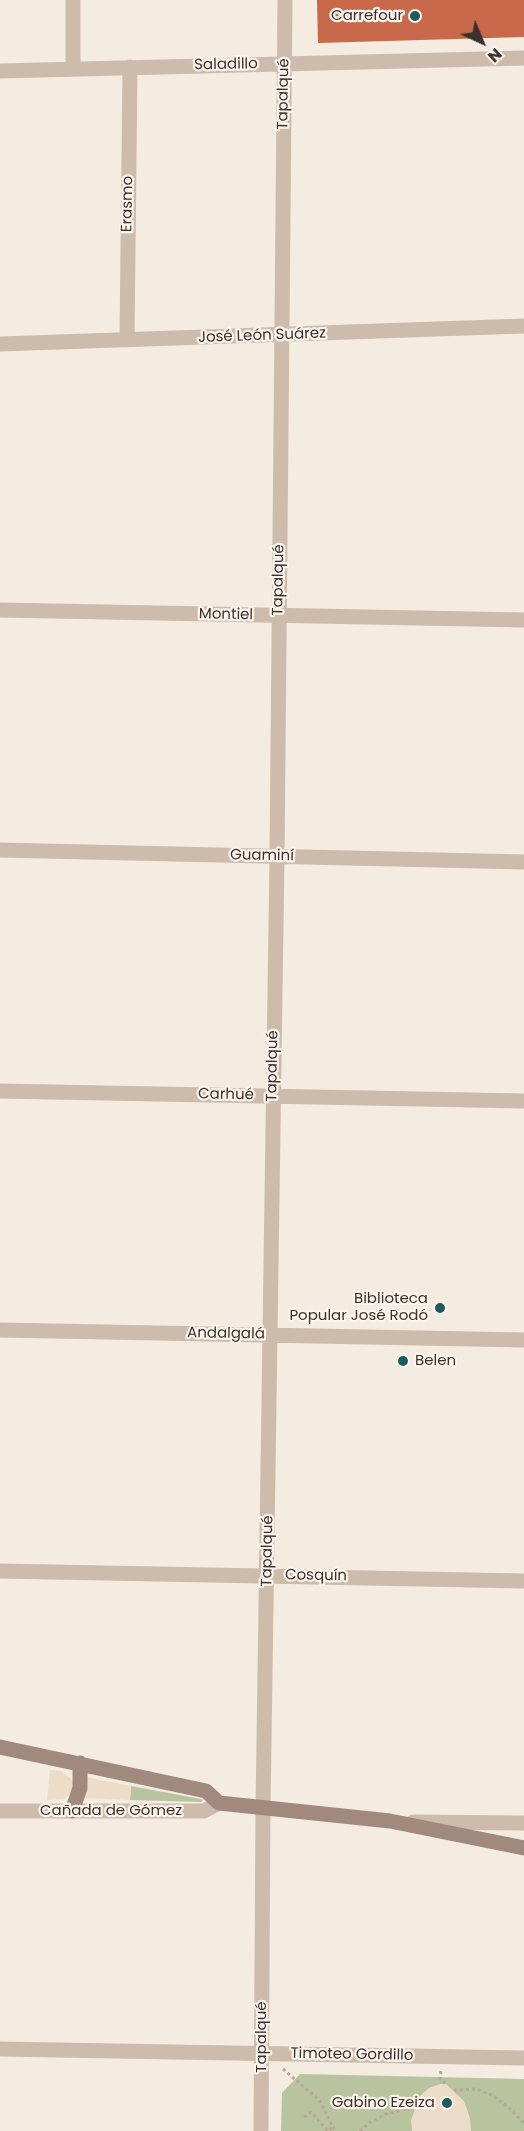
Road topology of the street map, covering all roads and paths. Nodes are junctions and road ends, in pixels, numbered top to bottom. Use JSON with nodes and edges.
{"nodes":[{"id":1,"x":73,"y":0,"type":"edge"},
{"id":2,"x":285,"y":0,"type":"edge"},
{"id":3,"x":524,"y":58,"type":"edge"},
{"id":4,"x":285,"y":64,"type":"junction"},
{"id":5,"x":130,"y":67,"type":"junction"},
{"id":6,"x":73,"y":69,"type":"junction"},
{"id":7,"x":0,"y":71,"type":"edge"},
{"id":8,"x":524,"y":326,"type":"edge"},
{"id":9,"x":282,"y":336,"type":"junction"},
{"id":10,"x":127,"y":340,"type":"junction"},
{"id":11,"x":0,"y":344,"type":"edge"},
{"id":12,"x":0,"y":610,"type":"edge"},
{"id":13,"x":278,"y":616,"type":"junction"},
{"id":14,"x":524,"y":620,"type":"edge"},
{"id":15,"x":0,"y":850,"type":"edge"},
{"id":16,"x":277,"y":856,"type":"junction"},
{"id":17,"x":524,"y":862,"type":"edge"},
{"id":18,"x":0,"y":1091,"type":"edge"},
{"id":19,"x":272,"y":1096,"type":"junction"},
{"id":20,"x":524,"y":1101,"type":"edge"},
{"id":21,"x":0,"y":1330,"type":"edge"},
{"id":22,"x":270,"y":1334,"type":"junction"},
{"id":23,"x":524,"y":1340,"type":"edge"},
{"id":24,"x":0,"y":1571,"type":"edge"},
{"id":25,"x":268,"y":1575,"type":"junction"},
{"id":26,"x":524,"y":1581,"type":"edge"},
{"id":27,"x":0,"y":1747,"type":"edge"},
{"id":28,"x":80,"y":1763,"type":"junction"},
{"id":29,"x":219,"y":1803,"type":"junction"},
{"id":30,"x":263,"y":1808,"type":"junction"},
{"id":31,"x":0,"y":1810,"type":"edge"},
{"id":32,"x":72,"y":1811,"type":"junction"},
{"id":33,"x":390,"y":1821,"type":"junction"},
{"id":34,"x":524,"y":1823,"type":"edge"},
{"id":35,"x":524,"y":1848,"type":"edge"},
{"id":36,"x":0,"y":2049,"type":"edge"},
{"id":37,"x":262,"y":2053,"type":"junction"},
{"id":38,"x":524,"y":2058,"type":"edge"},
{"id":39,"x":454,"y":2090,"type":"dead end"},
{"id":40,"x":415,"y":2107,"type":"dead end"},
{"id":41,"x":304,"y":2117,"type":"dead end"},
{"id":42,"x":524,"y":2122,"type":"edge"},
{"id":43,"x":334,"y":2129,"type":"edge"},
{"id":44,"x":261,"y":2131,"type":"edge"},
{"id":45,"x":360,"y":2131,"type":"edge"}],
"edges":[{"from":1,"to":6,"type":"street"},
{"from":2,"to":4,"type":"street","name":"Tapalqué"},
{"from":3,"to":4,"type":"street","name":"Saladillo"},
{"from":4,"to":5,"type":"street","name":"Saladillo"},
{"from":4,"to":9,"type":"street","name":"Tapalqué"},
{"from":5,"to":6,"type":"street","name":"Saladillo"},
{"from":5,"to":10,"type":"street","name":"Erasmo"},
{"from":6,"to":7,"type":"street","name":"Saladillo"},
{"from":8,"to":9,"type":"street","name":"José León Suárez"},
{"from":9,"to":10,"type":"street","name":"José León Suárez"},
{"from":9,"to":13,"type":"street","name":"Tapalqué"},
{"from":10,"to":11,"type":"street","name":"José León Suárez"},
{"from":12,"to":13,"type":"street","name":"Montiel"},
{"from":13,"to":14,"type":"street","name":"Montiel"},
{"from":13,"to":16,"type":"street","name":"Tapalqué"},
{"from":15,"to":16,"type":"street","name":"Guaminí"},
{"from":16,"to":17,"type":"street","name":"Guaminí"},
{"from":16,"to":19,"type":"street","name":"Tapalqué"},
{"from":18,"to":19,"type":"street","name":"Carhué"},
{"from":19,"to":20,"type":"street","name":"Carhué"},
{"from":19,"to":22,"type":"street","name":"Tapalqué"},
{"from":21,"to":22,"type":"street","name":"Andalgalá"},
{"from":22,"to":23,"type":"street","name":"Andalgalá"},
{"from":22,"to":25,"type":"street","name":"Tapalqué"},
{"from":24,"to":25,"type":"street","name":"Cosquín"},
{"from":25,"to":26,"type":"street","name":"Cosquín"},
{"from":25,"to":30,"type":"street","name":"Tapalqué"},
{"from":27,"to":28,"type":"street"},
{"from":28,"to":29,"type":"street"},
{"from":28,"to":32,"type":"street"},
{"from":29,"to":30,"type":"street"},
{"from":29,"to":32,"type":"street","name":"Cañada de Gómez"},
{"from":30,"to":33,"type":"street"},
{"from":30,"to":37,"type":"street","name":"Tapalqué"},
{"from":31,"to":32,"type":"street","name":"Cañada de Gómez"},
{"from":33,"to":34,"type":"street"},
{"from":33,"to":35,"type":"street"},
{"from":36,"to":37,"type":"street","name":"Timoteo Gordillo"},
{"from":37,"to":38,"type":"street","name":"Timoteo Gordillo"},
{"from":37,"to":43,"type":"path"},
{"from":37,"to":44,"type":"street","name":"Tapalqué"},
{"from":39,"to":42,"type":"path"},
{"from":40,"to":45,"type":"path"},
{"from":41,"to":43,"type":"path"}]}
